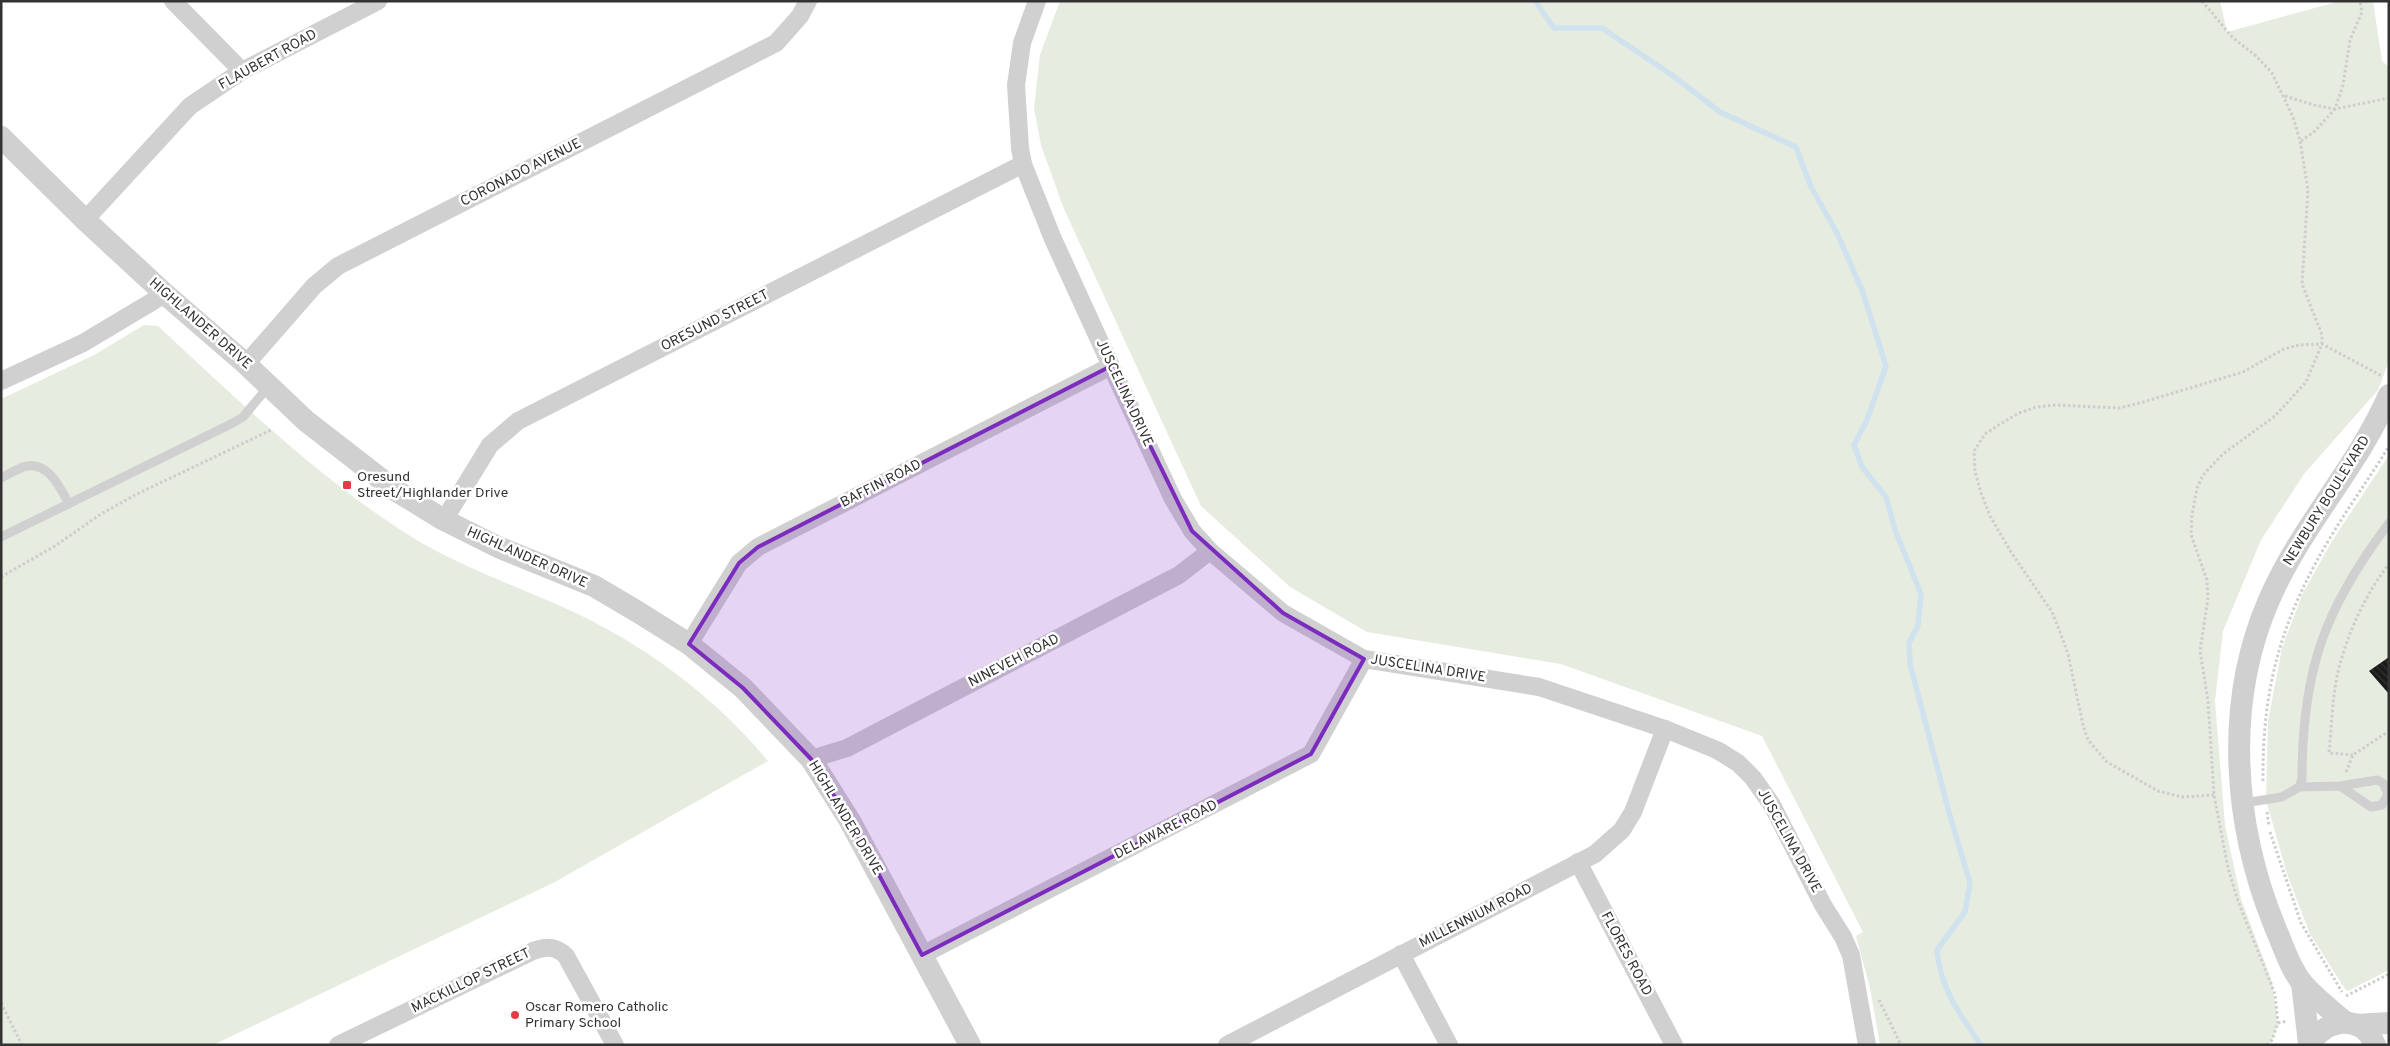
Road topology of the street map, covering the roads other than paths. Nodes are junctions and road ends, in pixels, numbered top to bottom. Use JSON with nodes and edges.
{"nodes":[{"id":1,"x":173,"y":1,"type":"edge"},
{"id":2,"x":378,"y":1,"type":"edge"},
{"id":3,"x":808,"y":1,"type":"edge"},
{"id":4,"x":1037,"y":1,"type":"edge"},
{"id":5,"x":242,"y":71,"type":"junction"},
{"id":6,"x":1,"y":137,"type":"edge"},
{"id":7,"x":1023,"y":164,"type":"junction"},
{"id":8,"x":85,"y":220,"type":"junction"},
{"id":9,"x":165,"y":294,"type":"junction"},
{"id":10,"x":246,"y":364,"type":"junction"},
{"id":11,"x":1111,"y":366,"type":"junction"},
{"id":12,"x":1,"y":381,"type":"edge"},
{"id":13,"x":269,"y":386,"type":"junction"},
{"id":14,"x":2389,"y":395,"type":"edge"},
{"id":15,"x":2384,"y":421,"type":"edge"},
{"id":16,"x":1,"y":478,"type":"edge"},
{"id":17,"x":69,"y":504,"type":"junction"},
{"id":18,"x":444,"y":520,"type":"junction"},
{"id":19,"x":2389,"y":523,"type":"edge"},
{"id":20,"x":1,"y":537,"type":"edge"},
{"id":21,"x":1210,"y":551,"type":"junction"},
{"id":22,"x":689,"y":644,"type":"junction"},
{"id":23,"x":1364,"y":659,"type":"junction"},
{"id":24,"x":1665,"y":729,"type":"junction"},
{"id":25,"x":811,"y":759,"type":"junction"},
{"id":26,"x":2340,"y":786,"type":"junction"},
{"id":27,"x":2299,"y":787,"type":"junction"},
{"id":28,"x":2242,"y":804,"type":"junction"},
{"id":29,"x":1578,"y":862,"type":"junction"},
{"id":30,"x":1401,"y":954,"type":"junction"},
{"id":31,"x":922,"y":955,"type":"junction"},
{"id":32,"x":2302,"y":983,"type":"junction"},
{"id":33,"x":2389,"y":1023,"type":"edge"},
{"id":34,"x":2351,"y":1024,"type":"junction"},
{"id":35,"x":338,"y":1045,"type":"edge"},
{"id":36,"x":615,"y":1045,"type":"edge"},
{"id":37,"x":970,"y":1045,"type":"edge"},
{"id":38,"x":1227,"y":1045,"type":"edge"},
{"id":39,"x":1449,"y":1045,"type":"edge"},
{"id":40,"x":1674,"y":1045,"type":"edge"},
{"id":41,"x":1867,"y":1045,"type":"edge"},
{"id":42,"x":2309,"y":1045,"type":"edge"},
{"id":43,"x":2375,"y":1045,"type":"edge"}],
"edges":[{"from":1,"to":5,"type":"street"},
{"from":2,"to":5,"type":"street","name":"FLAUBERT ROAD"},
{"from":3,"to":10,"type":"street","name":"CORONADO AVENUE"},
{"from":4,"to":7,"type":"street","name":"JUSCELINA DRIVE"},
{"from":5,"to":8,"type":"street","name":"FLAUBERT ROAD"},
{"from":6,"to":8,"type":"street","name":"HIGHLANDER DRIVE"},
{"from":7,"to":11,"type":"street","name":"JUSCELINA DRIVE"},
{"from":7,"to":18,"type":"street","name":"ORESUND STREET"},
{"from":8,"to":9,"type":"street","name":"HIGHLANDER DRIVE"},
{"from":9,"to":10,"type":"street","name":"HIGHLANDER DRIVE"},
{"from":9,"to":12,"type":"street"},
{"from":10,"to":13,"type":"street","name":"HIGHLANDER DRIVE"},
{"from":11,"to":21,"type":"street","name":"JUSCELINA DRIVE"},
{"from":11,"to":22,"type":"street","name":"BAFFIN ROAD"},
{"from":13,"to":17,"type":"lane"},
{"from":13,"to":18,"type":"street","name":"HIGHLANDER DRIVE"},
{"from":14,"to":15,"type":"street","name":"NEWBURY BOULEVARD"},
{"from":15,"to":28,"type":"street","name":"NEWBURY BOULEVARD"},
{"from":16,"to":17,"type":"lane"},
{"from":17,"to":20,"type":"lane"},
{"from":18,"to":22,"type":"street","name":"HIGHLANDER DRIVE"},
{"from":19,"to":27,"type":"lane"},
{"from":21,"to":23,"type":"street","name":"JUSCELINA DRIVE"},
{"from":21,"to":25,"type":"street","name":"NINEVEH ROAD"},
{"from":22,"to":25,"type":"street","name":"HIGHLANDER DRIVE"},
{"from":23,"to":24,"type":"street","name":"JUSCELINA DRIVE"},
{"from":23,"to":31,"type":"street","name":"DELAWARE ROAD"},
{"from":24,"to":29,"type":"street","name":"MILLENNIUM ROAD"},
{"from":24,"to":41,"type":"street","name":"JUSCELINA DRIVE"},
{"from":25,"to":31,"type":"street","name":"HIGHLANDER DRIVE"},
{"from":26,"to":26,"type":"lane"},
{"from":26,"to":27,"type":"lane"},
{"from":27,"to":28,"type":"lane"},
{"from":28,"to":32,"type":"street","name":"NEWBURY BOULEVARD"},
{"from":29,"to":30,"type":"street","name":"MILLENNIUM ROAD"},
{"from":29,"to":40,"type":"street","name":"FLORES ROAD"},
{"from":30,"to":38,"type":"street","name":"MILLENNIUM ROAD"},
{"from":30,"to":39,"type":"street"},
{"from":31,"to":37,"type":"street","name":"HIGHLANDER DRIVE"},
{"from":32,"to":34,"type":"street","name":"NEWBURY BOULEVARD"},
{"from":32,"to":42,"type":"street","name":"NEWBURY BOULEVARD"},
{"from":33,"to":34,"type":"street"},
{"from":34,"to":42,"type":"street"},
{"from":34,"to":43,"type":"street","name":"NEWBURY BOULEVARD"},
{"from":35,"to":36,"type":"street","name":"MACKILLOP STREET"}]}
